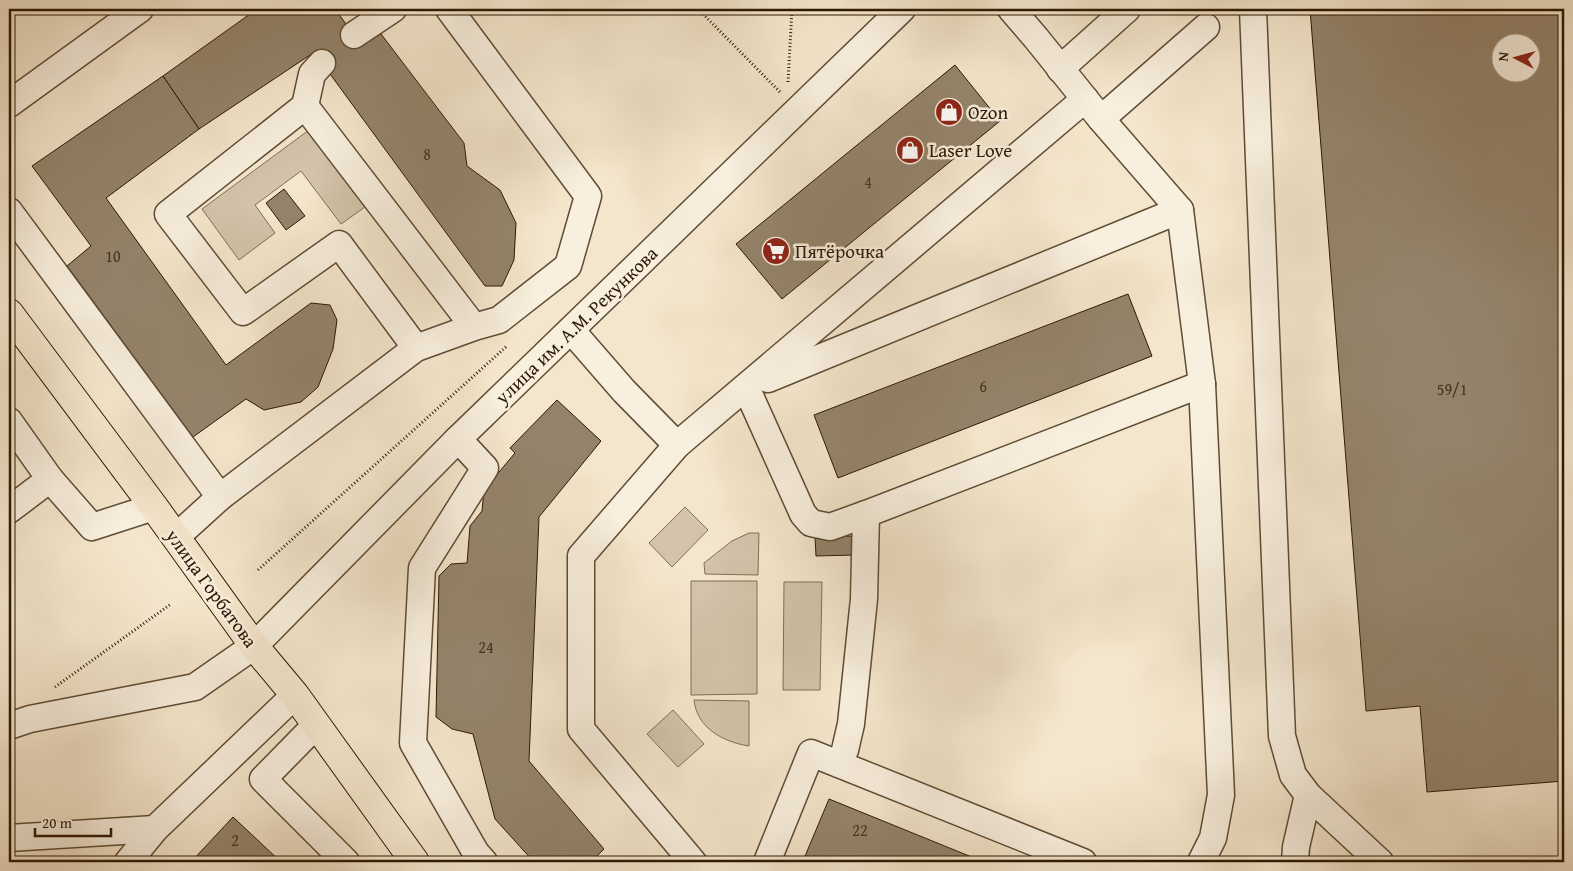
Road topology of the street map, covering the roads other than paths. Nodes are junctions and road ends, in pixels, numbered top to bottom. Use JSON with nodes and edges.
{"nodes":[{"id":1,"x":140,"y":9,"type":"edge"},
{"id":2,"x":393,"y":9,"type":"edge"},
{"id":3,"x":450,"y":9,"type":"edge"},
{"id":4,"x":902,"y":9,"type":"edge"},
{"id":5,"x":1011,"y":9,"type":"edge"},
{"id":6,"x":1127,"y":9,"type":"edge"},
{"id":7,"x":1253,"y":9,"type":"edge"},
{"id":8,"x":1206,"y":27,"type":"dead end"},
{"id":9,"x":354,"y":35,"type":"dead end"},
{"id":10,"x":322,"y":63,"type":"dead end"},
{"id":11,"x":1060,"y":69,"type":"junction"},
{"id":12,"x":1085,"y":99,"type":"junction"},
{"id":13,"x":9,"y":104,"type":"edge"},
{"id":14,"x":305,"y":106,"type":"junction"},
{"id":15,"x":1101,"y":120,"type":"junction"},
{"id":16,"x":1180,"y":210,"type":"junction"},
{"id":17,"x":9,"y":211,"type":"edge"},
{"id":18,"x":9,"y":313,"type":"edge"},
{"id":19,"x":474,"y":328,"type":"junction"},
{"id":20,"x":571,"y":330,"type":"junction"},
{"id":21,"x":416,"y":348,"type":"junction"},
{"id":22,"x":1202,"y":384,"type":"junction"},
{"id":23,"x":746,"y":387,"type":"junction"},
{"id":24,"x":9,"y":421,"type":"edge"},
{"id":25,"x":458,"y":439,"type":"junction"},
{"id":26,"x":677,"y":445,"type":"junction"},
{"id":27,"x":50,"y":480,"type":"junction"},
{"id":28,"x":220,"y":497,"type":"junction"},
{"id":29,"x":154,"y":507,"type":"junction"},
{"id":30,"x":9,"y":510,"type":"edge"},
{"id":31,"x":866,"y":514,"type":"junction"},
{"id":32,"x":176,"y":537,"type":"junction"},
{"id":33,"x":254,"y":646,"type":"junction"},
{"id":34,"x":294,"y":695,"type":"junction"},
{"id":35,"x":316,"y":725,"type":"junction"},
{"id":36,"x":9,"y":726,"type":"edge"},
{"id":37,"x":839,"y":764,"type":"junction"},
{"id":38,"x":1308,"y":795,"type":"junction"},
{"id":39,"x":155,"y":829,"type":"junction"},
{"id":40,"x":9,"y":838,"type":"edge"},
{"id":41,"x":128,"y":862,"type":"edge"},
{"id":42,"x":346,"y":862,"type":"edge"},
{"id":43,"x":415,"y":862,"type":"edge"},
{"id":44,"x":484,"y":862,"type":"edge"},
{"id":45,"x":692,"y":862,"type":"edge"},
{"id":46,"x":767,"y":862,"type":"edge"},
{"id":47,"x":1083,"y":862,"type":"edge"},
{"id":48,"x":1201,"y":862,"type":"edge"},
{"id":49,"x":1295,"y":862,"type":"edge"},
{"id":50,"x":1380,"y":862,"type":"edge"}],
"edges":[{"from":1,"to":13,"type":"street"},
{"from":2,"to":9,"type":"street"},
{"from":3,"to":19,"type":"street"},
{"from":4,"to":20,"type":"street","name":"улица им. А.М. Рекункова"},
{"from":5,"to":11,"type":"street"},
{"from":6,"to":11,"type":"street"},
{"from":7,"to":38,"type":"street"},
{"from":8,"to":15,"type":"street"},
{"from":10,"to":14,"type":"street"},
{"from":11,"to":12,"type":"street"},
{"from":12,"to":15,"type":"street"},
{"from":12,"to":23,"type":"street"},
{"from":14,"to":19,"type":"street"},
{"from":14,"to":21,"type":"street"},
{"from":15,"to":16,"type":"street"},
{"from":16,"to":22,"type":"street"},
{"from":16,"to":23,"type":"street"},
{"from":17,"to":28,"type":"street"},
{"from":18,"to":29,"type":"main road","name":"улица Горбатова"},
{"from":19,"to":21,"type":"street"},
{"from":20,"to":25,"type":"street","name":"улица им. А.М. Рекункова"},
{"from":20,"to":26,"type":"street"},
{"from":21,"to":28,"type":"street"},
{"from":22,"to":31,"type":"street"},
{"from":22,"to":48,"type":"street"},
{"from":23,"to":26,"type":"street"},
{"from":23,"to":31,"type":"street"},
{"from":24,"to":27,"type":"street"},
{"from":25,"to":33,"type":"street","name":"улица им. А.М. Рекункова"},
{"from":25,"to":44,"type":"street"},
{"from":26,"to":45,"type":"street"},
{"from":27,"to":29,"type":"street"},
{"from":27,"to":30,"type":"street"},
{"from":28,"to":32,"type":"street"},
{"from":29,"to":32,"type":"main road","name":"улица Горбатова"},
{"from":31,"to":37,"type":"street"},
{"from":32,"to":33,"type":"main road","name":"улица Горбатова"},
{"from":33,"to":34,"type":"main road","name":"улица Горбатова"},
{"from":33,"to":36,"type":"street","name":"улица им. А.М. Рекункова"},
{"from":34,"to":35,"type":"main road","name":"улица Горбатова"},
{"from":34,"to":39,"type":"street"},
{"from":35,"to":42,"type":"street"},
{"from":35,"to":43,"type":"main road","name":"улица Горбатова"},
{"from":37,"to":46,"type":"street"},
{"from":37,"to":47,"type":"street"},
{"from":38,"to":49,"type":"street"},
{"from":38,"to":50,"type":"street"},
{"from":39,"to":40,"type":"street"},
{"from":39,"to":41,"type":"street"}]}
